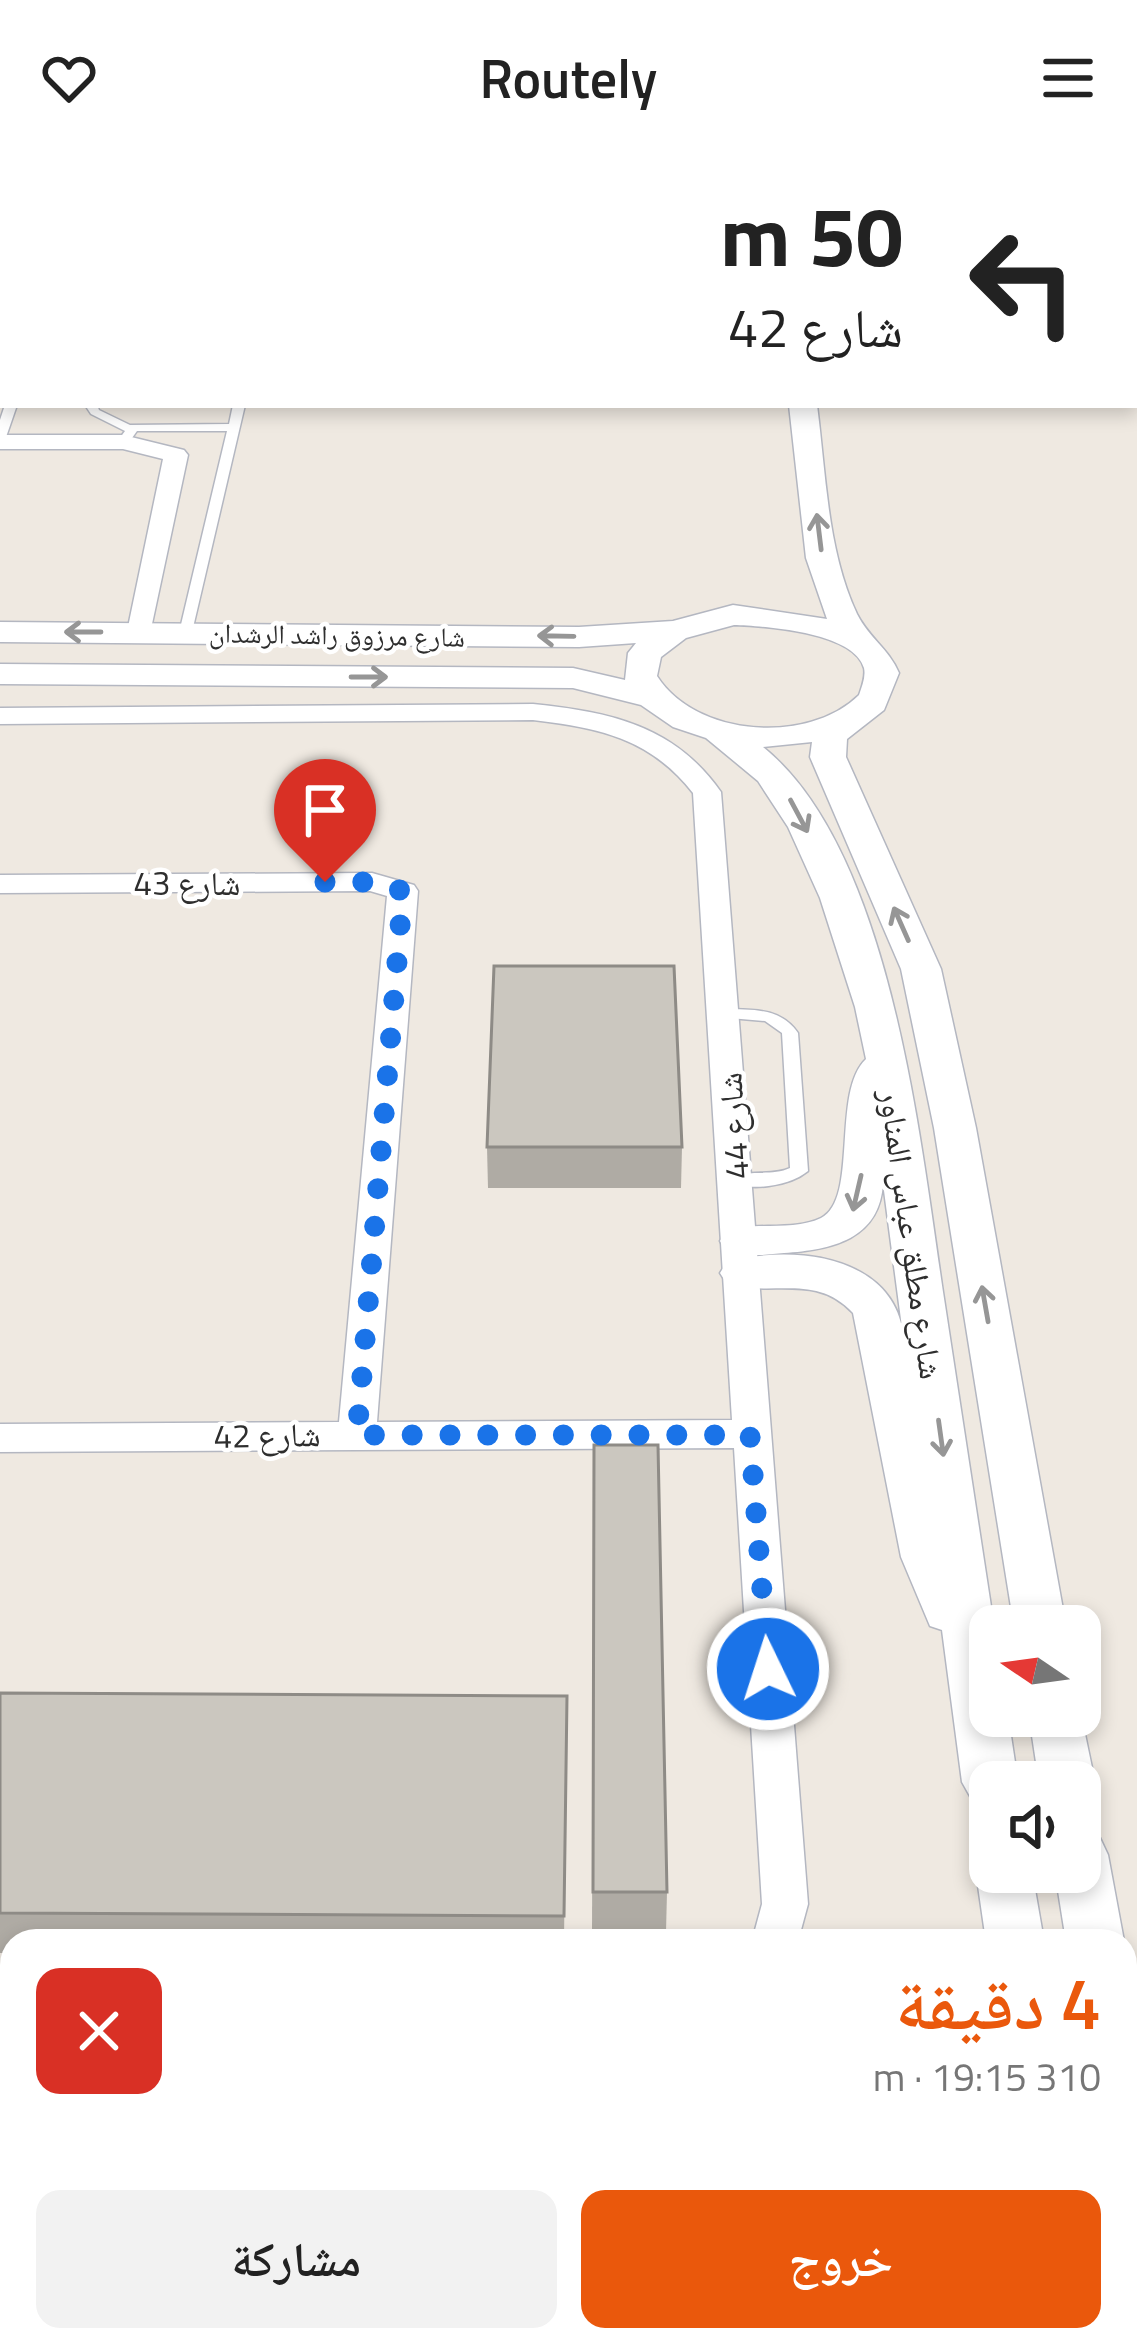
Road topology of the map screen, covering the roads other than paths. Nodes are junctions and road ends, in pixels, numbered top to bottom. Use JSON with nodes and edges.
{"nodes":[{"id":1,"x":93,"y":408,"type":"edge"},
{"id":2,"x":238,"y":408,"type":"edge"},
{"id":3,"x":803,"y":408,"type":"edge"},
{"id":4,"x":4,"y":424,"type":"edge"},
{"id":5,"x":234,"y":428,"type":"junction"},
{"id":6,"x":126,"y":436,"type":"junction"},
{"id":7,"x":673,"y":631,"type":"junction"},
{"id":8,"x":0,"y":632,"type":"edge"},
{"id":9,"x":140,"y":632,"type":"junction"},
{"id":10,"x":186,"y":633,"type":"junction"},
{"id":11,"x":856,"y":641,"type":"junction"},
{"id":12,"x":0,"y":674,"type":"edge"},
{"id":13,"x":202,"y":676,"type":"junction"},
{"id":14,"x":292,"y":676,"type":"junction"},
{"id":15,"x":648,"y":697,"type":"junction"},
{"id":16,"x":0,"y":716,"type":"edge"},
{"id":17,"x":251,"y":716,"type":"junction"},
{"id":18,"x":842,"y":723,"type":"junction"},
{"id":19,"x":720,"y":733,"type":"junction"},
{"id":20,"x":0,"y":884,"type":"edge"},
{"id":21,"x":724,"y":1014,"type":"junction"},
{"id":22,"x":884,"y":1037,"type":"junction"},
{"id":23,"x":737,"y":1180,"type":"junction"},
{"id":24,"x":742,"y":1257,"type":"junction"},
{"id":25,"x":357,"y":1435,"type":"junction"},
{"id":26,"x":750,"y":1435,"type":"junction"},
{"id":27,"x":0,"y":1438,"type":"edge"},
{"id":28,"x":1036,"y":1605,"type":"edge"},
{"id":29,"x":969,"y":1639,"type":"edge"},
{"id":30,"x":969,"y":1666,"type":"edge"},
{"id":31,"x":1007,"y":1893,"type":"edge"},
{"id":32,"x":1087,"y":1893,"type":"edge"},
{"id":33,"x":778,"y":1929,"type":"edge"},
{"id":34,"x":1013,"y":1929,"type":"edge"},
{"id":35,"x":1093,"y":1929,"type":"edge"}],
"edges":[{"from":1,"to":6,"type":"lane"},
{"from":2,"to":5,"type":"lane"},
{"from":11,"to":3,"type":"street","one_way":true},
{"from":4,"to":6,"type":"street"},
{"from":5,"to":6,"type":"lane"},
{"from":5,"to":10,"type":"lane"},
{"from":6,"to":9,"type":"street"},
{"from":7,"to":10,"type":"street","name":"شارع مرزوق راشد الرشدان","one_way":true},
{"from":7,"to":11,"type":"street","name":"شارع مرزوق راشد الرشدان"},
{"from":7,"to":15,"type":"street"},
{"from":9,"to":8,"type":"street","name":"شارع مرزوق راشد الرشدان","one_way":true},
{"from":9,"to":10,"type":"street","name":"شارع مرزوق راشد الرشدان"},
{"from":11,"to":18,"type":"street"},
{"from":12,"to":13,"type":"street","name":"شارع مرزوق راشد الرشدان"},
{"from":13,"to":14,"type":"street","name":"شارع مرزوق راشد الرشدان"},
{"from":13,"to":17,"type":"street"},
{"from":14,"to":15,"type":"street","name":"شارع مرزوق راشد الرشدان","one_way":true},
{"from":14,"to":17,"type":"street"},
{"from":15,"to":19,"type":"street","name":"شارع مرزوق راشد الرشدان"},
{"from":16,"to":17,"type":"street","name":"شارع 44"},
{"from":17,"to":21,"type":"street","name":"شارع 44"},
{"from":18,"to":19,"type":"street"},
{"from":28,"to":18,"type":"street","name":"شارع مطلق عباس المناور","one_way":true},
{"from":19,"to":22,"type":"street","name":"شارع مطلق عباس المناور","one_way":true},
{"from":20,"to":25,"type":"street","name":"شارع 43"},
{"from":21,"to":23,"type":"street","name":"شارع 44"},
{"from":21,"to":23,"type":"lane"},
{"from":22,"to":24,"type":"street","one_way":true},
{"from":22,"to":29,"type":"street","name":"شارع مطلق عباس المناور","one_way":true},
{"from":23,"to":24,"type":"street","name":"شارع 44"},
{"from":24,"to":26,"type":"street","name":"شارع 44"},
{"from":24,"to":30,"type":"street"},
{"from":25,"to":26,"type":"street","name":"شارع 42"},
{"from":25,"to":27,"type":"street","name":"شارع 42"},
{"from":26,"to":33,"type":"street","name":"شارع 44"},
{"from":31,"to":34,"type":"street"},
{"from":32,"to":35,"type":"street"}]}
